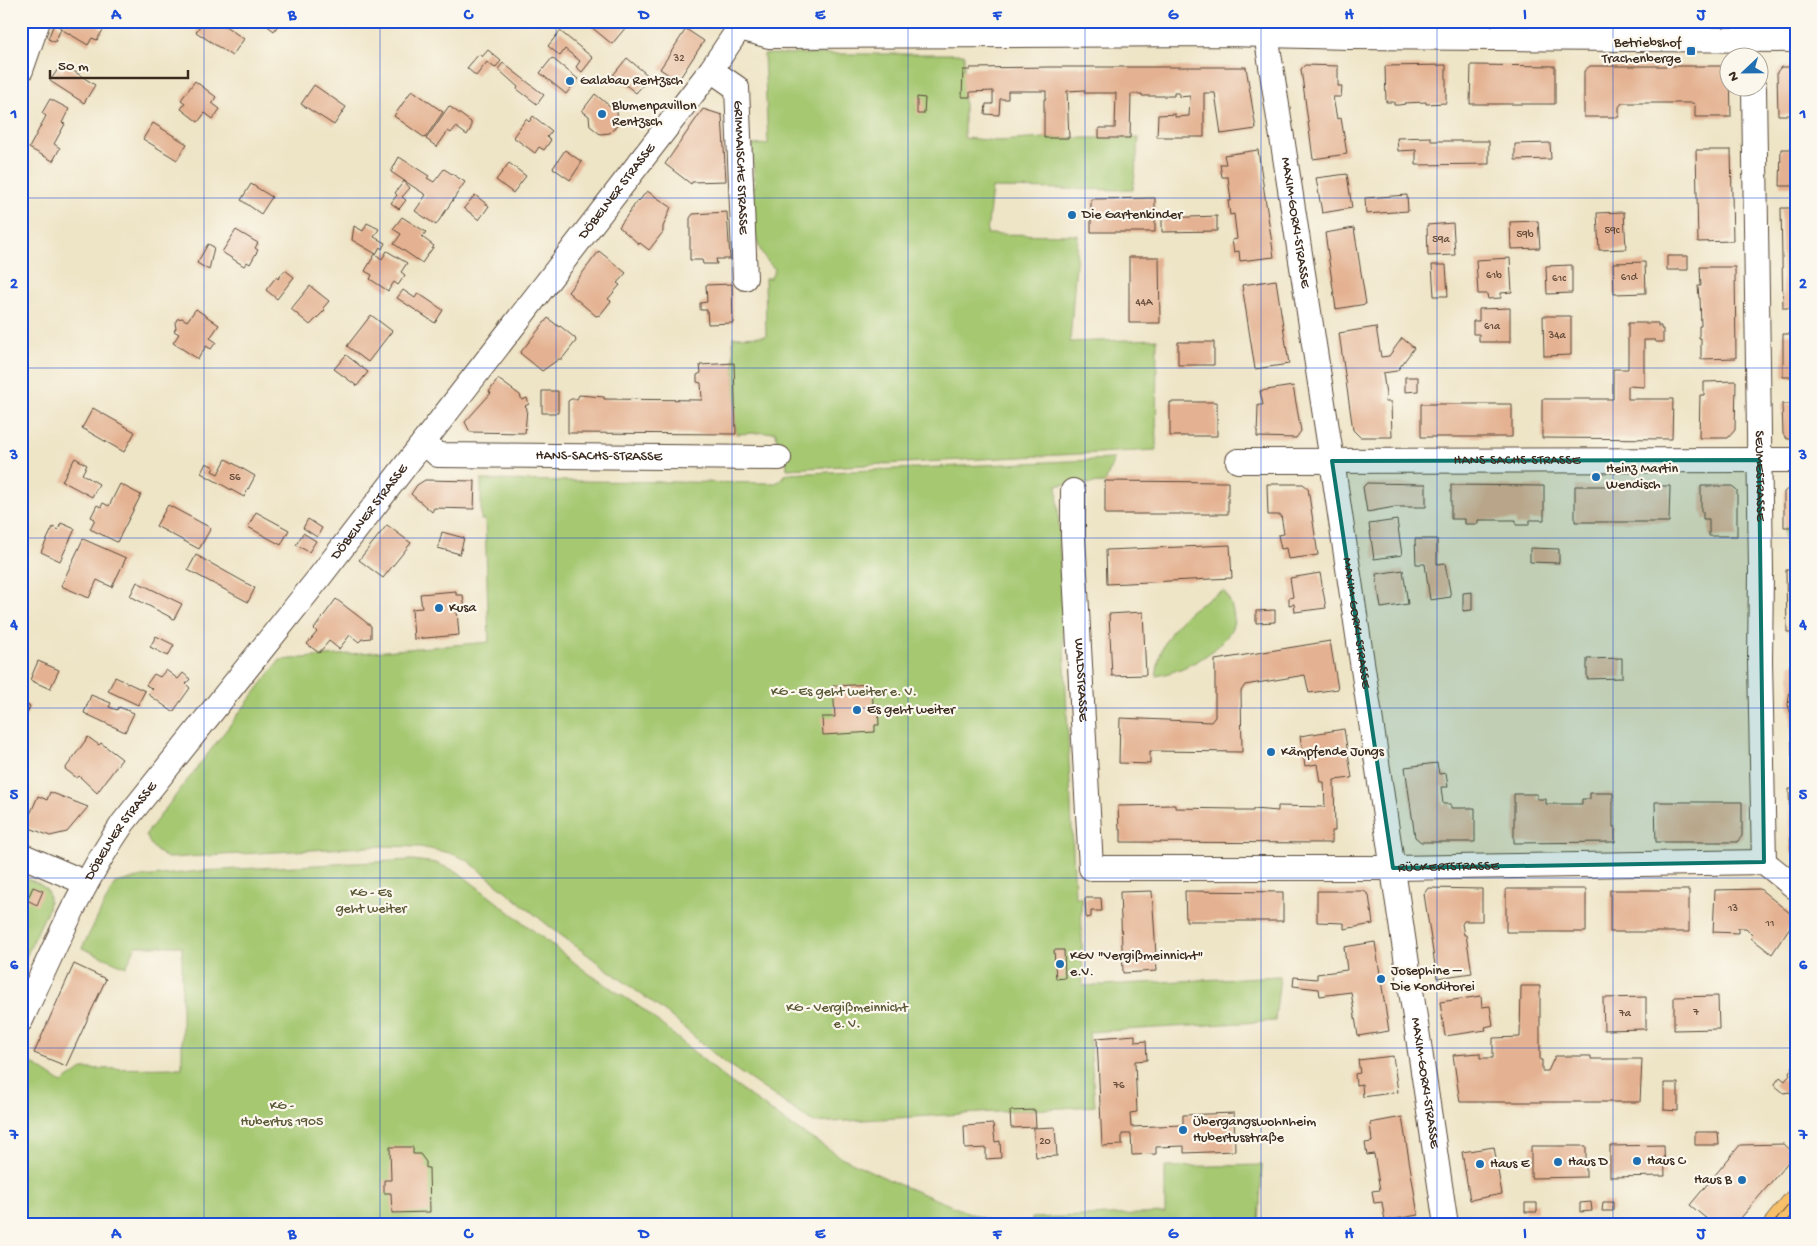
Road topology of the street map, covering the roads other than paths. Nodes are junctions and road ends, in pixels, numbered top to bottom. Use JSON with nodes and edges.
{"nodes":[{"id":1,"x":38,"y":21,"type":"edge"},
{"id":2,"x":742,"y":25,"type":"edge"},
{"id":3,"x":1265,"y":28,"type":"edge"},
{"id":4,"x":1796,"y":40,"type":"edge"},
{"id":5,"x":1720,"y":48,"type":"edge"},
{"id":6,"x":1759,"y":48,"type":"edge"},
{"id":7,"x":21,"y":70,"type":"edge"},
{"id":8,"x":711,"y":70,"type":"junction"},
{"id":9,"x":1754,"y":98,"type":"edge"},
{"id":10,"x":745,"y":278,"type":"dead end"},
{"id":11,"x":424,"y":442,"type":"junction"},
{"id":12,"x":779,"y":458,"type":"dead end"},
{"id":13,"x":1760,"y":460,"type":"junction"},
{"id":14,"x":1796,"y":460,"type":"edge"},
{"id":15,"x":1238,"y":461,"type":"dead end"},
{"id":16,"x":1332,"y":461,"type":"junction"},
{"id":17,"x":1073,"y":491,"type":"dead end"},
{"id":18,"x":21,"y":855,"type":"edge"},
{"id":19,"x":1764,"y":862,"type":"junction"},
{"id":20,"x":1092,"y":868,"type":"joint"},
{"id":21,"x":1393,"y":868,"type":"junction"},
{"id":22,"x":86,"y":883,"type":"junction"},
{"id":23,"x":1796,"y":888,"type":"edge"},
{"id":24,"x":22,"y":1015,"type":"edge"},
{"id":25,"x":1796,"y":1203,"type":"edge"},
{"id":26,"x":1446,"y":1225,"type":"edge"},
{"id":27,"x":1778,"y":1225,"type":"edge"}],
"edges":[{"from":1,"to":7,"type":"street"},
{"from":2,"to":3,"type":"street"},
{"from":2,"to":8,"type":"street","name":"DÖBELNER STRASSE"},
{"from":3,"to":5,"type":"street"},
{"from":3,"to":16,"type":"street","name":"MAXIM-GORKI-STRASSE"},
{"from":4,"to":6,"type":"street"},
{"from":8,"to":10,"type":"street","name":"GRIMMAISCHE STRASSE"},
{"from":8,"to":11,"type":"street","name":"DÖBELNER STRASSE"},
{"from":9,"to":13,"type":"street","name":"SEUMESTRASSE"},
{"from":11,"to":12,"type":"street","name":"HANS-SACHS-STRASSE"},
{"from":11,"to":22,"type":"street","name":"DÖBELNER STRASSE"},
{"from":13,"to":14,"type":"street","name":"HANS-SACHS-STRASSE"},
{"from":13,"to":16,"type":"street","name":"HANS-SACHS-STRASSE"},
{"from":13,"to":19,"type":"street","name":"SEUMESTRASSE"},
{"from":15,"to":16,"type":"street","name":"HANS-SACHS-STRASSE"},
{"from":16,"to":21,"type":"street","name":"MAXIM-GORKI-STRASSE"},
{"from":17,"to":20,"type":"street","name":"WALDSTRASSE"},
{"from":18,"to":22,"type":"street"},
{"from":19,"to":21,"type":"street","name":"RÜCKERTSTRASSE"},
{"from":19,"to":23,"type":"street"},
{"from":20,"to":21,"type":"street","name":"RÜCKERTSTRASSE"},
{"from":21,"to":26,"type":"street","name":"MAXIM-GORKI-STRASSE"},
{"from":22,"to":24,"type":"street","name":"DÖBELNER STRASSE"},
{"from":25,"to":27,"type":"main road"}]}
